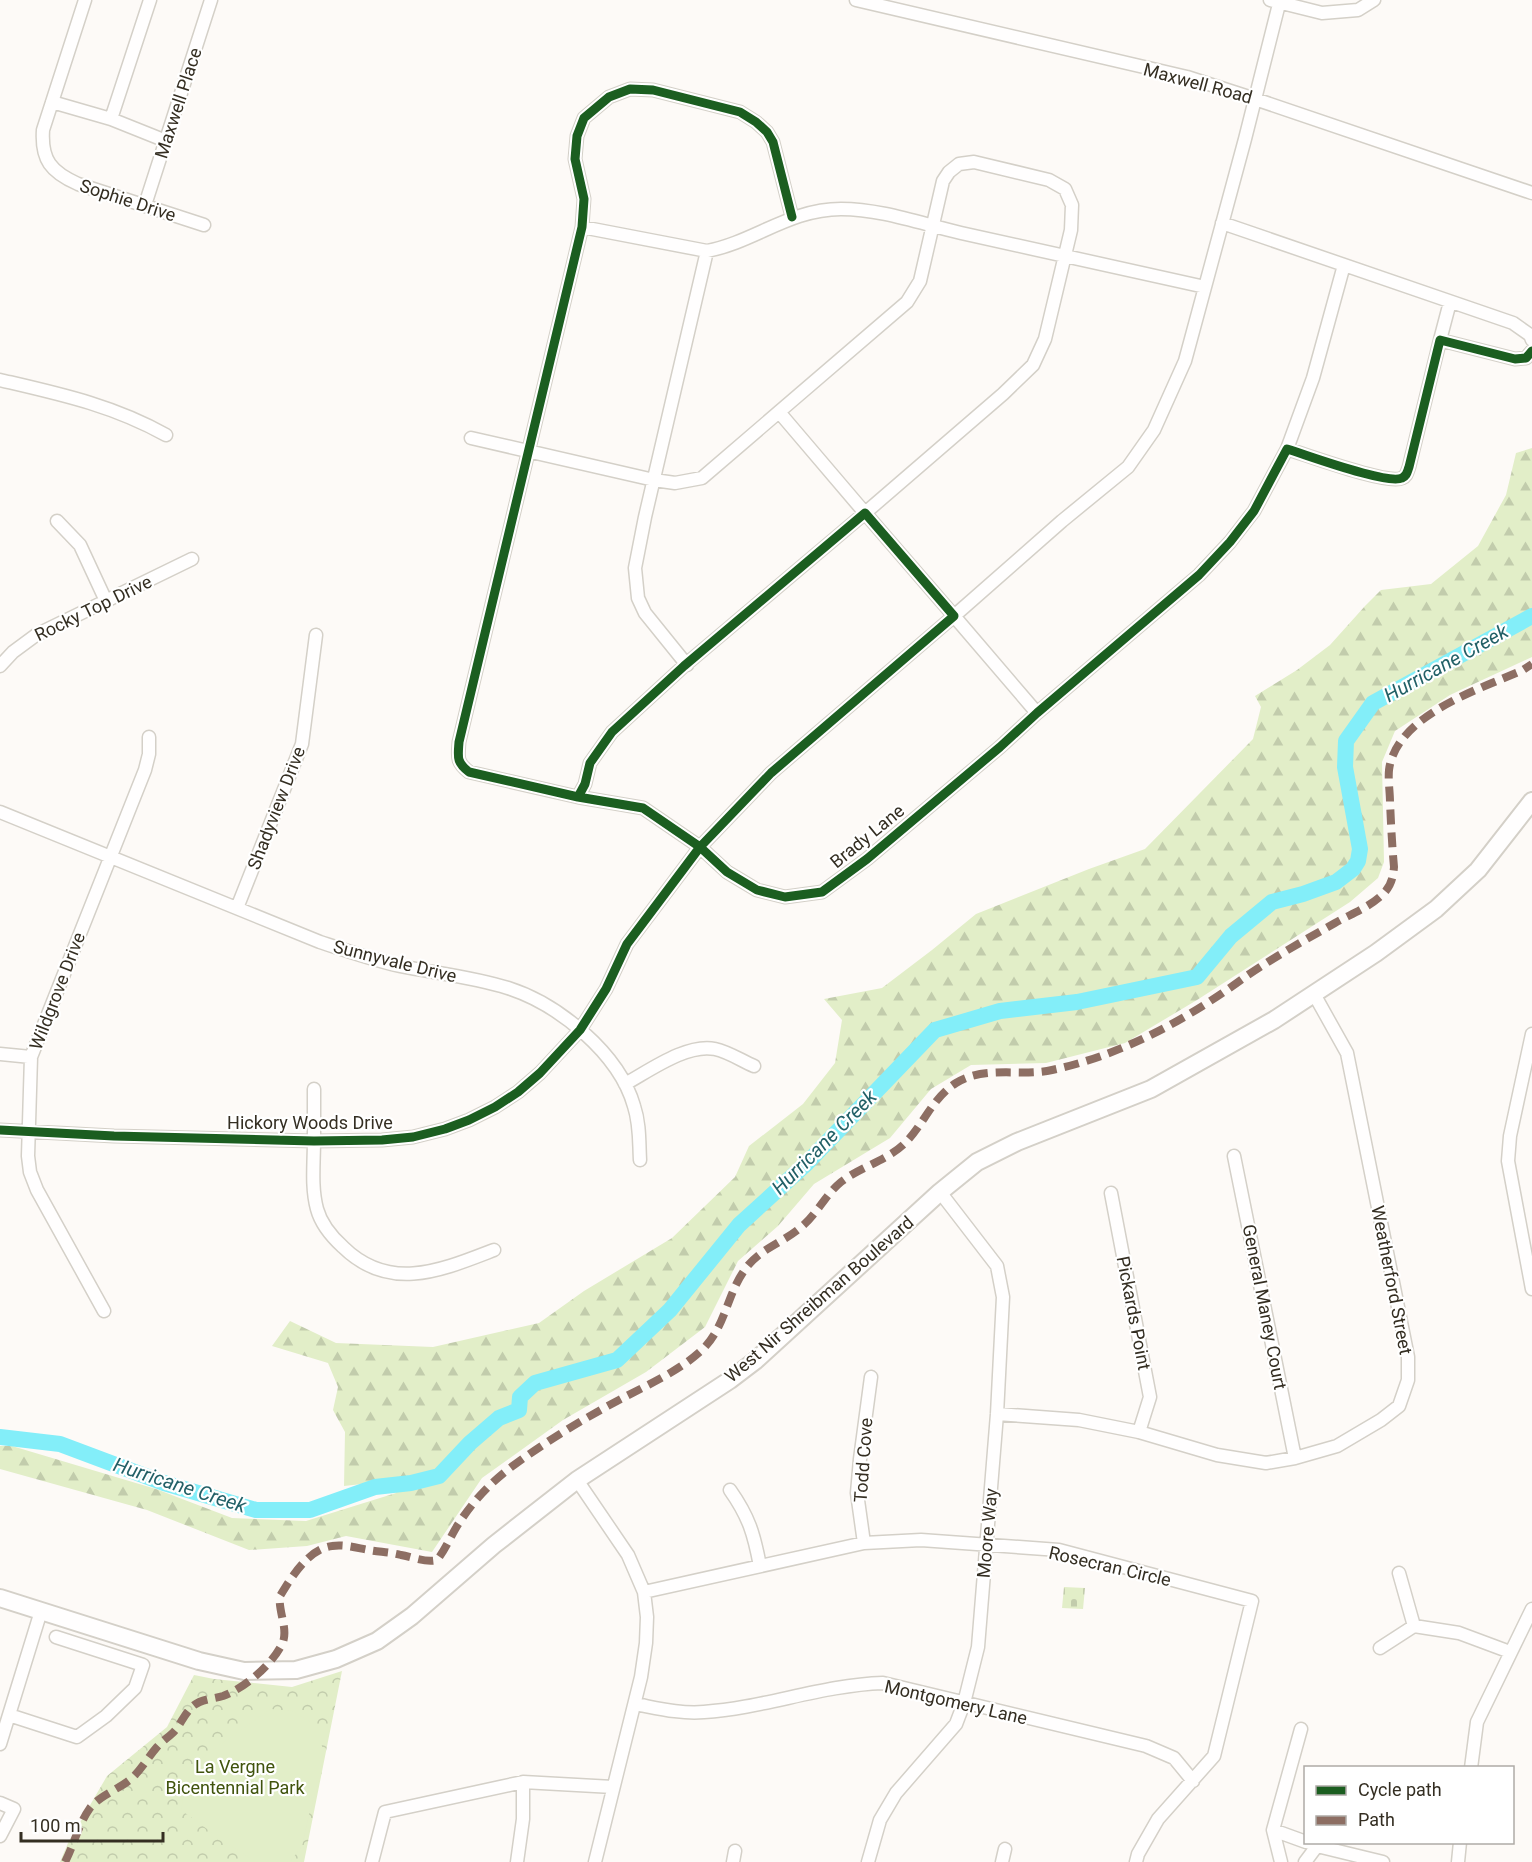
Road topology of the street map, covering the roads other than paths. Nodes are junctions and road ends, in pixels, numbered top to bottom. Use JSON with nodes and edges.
{"nodes":[{"id":1,"x":85,"y":0,"type":"edge"},
{"id":2,"x":150,"y":0,"type":"edge"},
{"id":3,"x":211,"y":0,"type":"edge"},
{"id":4,"x":856,"y":0,"type":"edge"},
{"id":5,"x":1374,"y":0,"type":"edge"},
{"id":6,"x":1277,"y":1,"type":"edge"},
{"id":7,"x":900,"y":5,"type":"edge"},
{"id":8,"x":1255,"y":99,"type":"junction"},
{"id":9,"x":52,"y":102,"type":"junction"},
{"id":10,"x":111,"y":119,"type":"junction"},
{"id":11,"x":166,"y":141,"type":"junction"},
{"id":12,"x":1532,"y":193,"type":"edge"},
{"id":13,"x":146,"y":205,"type":"junction"},
{"id":14,"x":792,"y":217,"type":"junction"},
{"id":15,"x":1222,"y":223,"type":"junction"},
{"id":16,"x":204,"y":225,"type":"dead end"},
{"id":17,"x":582,"y":227,"type":"junction"},
{"id":18,"x":932,"y":227,"type":"junction"},
{"id":19,"x":707,"y":251,"type":"junction"},
{"id":20,"x":1065,"y":256,"type":"junction"},
{"id":21,"x":1344,"y":265,"type":"junction"},
{"id":22,"x":1205,"y":287,"type":"junction"},
{"id":23,"x":1450,"y":302,"type":"junction"},
{"id":24,"x":1440,"y":340,"type":"junction"},
{"id":25,"x":1532,"y":340,"type":"edge"},
{"id":26,"x":1532,"y":351,"type":"edge"},
{"id":27,"x":0,"y":380,"type":"edge"},
{"id":28,"x":779,"y":412,"type":"junction"},
{"id":29,"x":166,"y":435,"type":"dead end"},
{"id":30,"x":471,"y":438,"type":"dead end"},
{"id":31,"x":1287,"y":449,"type":"junction"},
{"id":32,"x":528,"y":452,"type":"junction"},
{"id":33,"x":654,"y":480,"type":"junction"},
{"id":34,"x":865,"y":513,"type":"junction"},
{"id":35,"x":57,"y":521,"type":"dead end"},
{"id":36,"x":192,"y":559,"type":"dead end"},
{"id":37,"x":106,"y":601,"type":"junction"},
{"id":38,"x":954,"y":616,"type":"junction"},
{"id":39,"x":316,"y":634,"type":"dead end"},
{"id":40,"x":687,"y":665,"type":"junction"},
{"id":41,"x":0,"y":666,"type":"edge"},
{"id":42,"x":1037,"y":713,"type":"junction"},
{"id":43,"x":149,"y":737,"type":"dead end"},
{"id":44,"x":578,"y":797,"type":"junction"},
{"id":45,"x":1532,"y":801,"type":"edge"},
{"id":46,"x":0,"y":812,"type":"edge"},
{"id":47,"x":700,"y":847,"type":"junction"},
{"id":48,"x":110,"y":857,"type":"junction"},
{"id":49,"x":237,"y":908,"type":"junction"},
{"id":50,"x":1314,"y":994,"type":"junction"},
{"id":51,"x":580,"y":1030,"type":"junction"},
{"id":52,"x":1532,"y":1034,"type":"edge"},
{"id":53,"x":0,"y":1054,"type":"edge"},
{"id":54,"x":31,"y":1056,"type":"junction"},
{"id":55,"x":1529,"y":1061,"type":"edge"},
{"id":56,"x":754,"y":1066,"type":"dead end"},
{"id":57,"x":625,"y":1084,"type":"junction"},
{"id":58,"x":314,"y":1089,"type":"dead end"},
{"id":59,"x":0,"y":1130,"type":"edge"},
{"id":60,"x":28,"y":1131,"type":"junction"},
{"id":61,"x":314,"y":1142,"type":"junction"},
{"id":62,"x":1234,"y":1156,"type":"dead end"},
{"id":63,"x":640,"y":1160,"type":"dead end"},
{"id":64,"x":940,"y":1192,"type":"junction"},
{"id":65,"x":1111,"y":1193,"type":"dead end"},
{"id":66,"x":1527,"y":1234,"type":"edge"},
{"id":67,"x":494,"y":1250,"type":"dead end"},
{"id":68,"x":1532,"y":1289,"type":"edge"},
{"id":69,"x":104,"y":1311,"type":"dead end"},
{"id":70,"x":871,"y":1377,"type":"dead end"},
{"id":71,"x":997,"y":1414,"type":"junction"},
{"id":72,"x":1139,"y":1432,"type":"junction"},
{"id":73,"x":1296,"y":1458,"type":"junction"},
{"id":74,"x":577,"y":1480,"type":"junction"},
{"id":75,"x":730,"y":1490,"type":"dead end"},
{"id":76,"x":864,"y":1543,"type":"junction"},
{"id":77,"x":986,"y":1546,"type":"junction"},
{"id":78,"x":760,"y":1566,"type":"junction"},
{"id":79,"x":1399,"y":1573,"type":"dead end"},
{"id":80,"x":644,"y":1592,"type":"junction"},
{"id":81,"x":0,"y":1598,"type":"edge"},
{"id":82,"x":1532,"y":1610,"type":"edge"},
{"id":83,"x":41,"y":1611,"type":"junction"},
{"id":84,"x":1414,"y":1626,"type":"junction"},
{"id":85,"x":57,"y":1637,"type":"dead end"},
{"id":86,"x":1380,"y":1648,"type":"dead end"},
{"id":87,"x":1510,"y":1652,"type":"junction"},
{"id":88,"x":964,"y":1703,"type":"junction"},
{"id":89,"x":634,"y":1704,"type":"junction"},
{"id":90,"x":9,"y":1715,"type":"junction"},
{"id":91,"x":1301,"y":1729,"type":"dead end"},
{"id":92,"x":0,"y":1744,"type":"edge"},
{"id":93,"x":1471,"y":1766,"type":"edge"},
{"id":94,"x":1193,"y":1781,"type":"junction"},
{"id":95,"x":522,"y":1782,"type":"junction"},
{"id":96,"x":613,"y":1787,"type":"junction"},
{"id":97,"x":0,"y":1803,"type":"edge"},
{"id":98,"x":1273,"y":1830,"type":"junction"},
{"id":99,"x":0,"y":1836,"type":"edge"},
{"id":100,"x":1304,"y":1842,"type":"edge"},
{"id":101,"x":1310,"y":1844,"type":"edge"},
{"id":102,"x":1460,"y":1844,"type":"edge"},
{"id":103,"x":1005,"y":1849,"type":"dead end"},
{"id":104,"x":372,"y":1862,"type":"edge"},
{"id":105,"x":517,"y":1862,"type":"edge"},
{"id":106,"x":595,"y":1862,"type":"edge"},
{"id":107,"x":868,"y":1862,"type":"edge"},
{"id":108,"x":1002,"y":1862,"type":"edge"},
{"id":109,"x":1136,"y":1862,"type":"edge"},
{"id":110,"x":1281,"y":1862,"type":"edge"},
{"id":111,"x":1305,"y":1862,"type":"edge"},
{"id":112,"x":1383,"y":1862,"type":"edge"},
{"id":113,"x":1458,"y":1862,"type":"edge"}],
"edges":[{"from":1,"to":9,"type":"street","name":"Sophie Drive"},
{"from":2,"to":10,"type":"street"},
{"from":3,"to":11,"type":"street","name":"Maxwell Place"},
{"from":4,"to":7,"type":"street","name":"Maxwell Road"},
{"from":5,"to":6,"type":"street"},
{"from":6,"to":8,"type":"street","name":"Hickory Woods Drive"},
{"from":7,"to":8,"type":"street","name":"Maxwell Road"},
{"from":8,"to":12,"type":"street","name":"Maxwell Road"},
{"from":8,"to":15,"type":"street","name":"Hickory Woods Drive"},
{"from":9,"to":10,"type":"street"},
{"from":9,"to":13,"type":"street","name":"Sophie Drive"},
{"from":10,"to":11,"type":"street"},
{"from":11,"to":13,"type":"street","name":"Maxwell Place"},
{"from":13,"to":16,"type":"street","name":"Sophie Drive"},
{"from":14,"to":17,"type":"street"},
{"from":14,"to":18,"type":"street"},
{"from":14,"to":19,"type":"street"},
{"from":15,"to":21,"type":"street"},
{"from":15,"to":22,"type":"street","name":"Hickory Woods Drive"},
{"from":17,"to":19,"type":"street"},
{"from":17,"to":32,"type":"street"},
{"from":18,"to":20,"type":"street"},
{"from":18,"to":20,"type":"street"},
{"from":18,"to":28,"type":"street"},
{"from":19,"to":33,"type":"street"},
{"from":20,"to":22,"type":"street"},
{"from":20,"to":34,"type":"street"},
{"from":21,"to":23,"type":"street"},
{"from":21,"to":31,"type":"street","name":"Brady Lane"},
{"from":22,"to":38,"type":"street","name":"Hickory Woods Drive"},
{"from":23,"to":24,"type":"street"},
{"from":23,"to":25,"type":"street"},
{"from":24,"to":26,"type":"street"},
{"from":24,"to":31,"type":"street"},
{"from":27,"to":29,"type":"street"},
{"from":28,"to":33,"type":"street"},
{"from":28,"to":34,"type":"street"},
{"from":30,"to":32,"type":"street"},
{"from":31,"to":42,"type":"street","name":"Brady Lane"},
{"from":32,"to":33,"type":"street"},
{"from":32,"to":44,"type":"street","name":"Brady Lane"},
{"from":33,"to":40,"type":"street"},
{"from":34,"to":38,"type":"street"},
{"from":34,"to":40,"type":"street"},
{"from":35,"to":37,"type":"street"},
{"from":36,"to":37,"type":"street","name":"Rocky Top Drive"},
{"from":37,"to":41,"type":"street","name":"Rocky Top Drive"},
{"from":38,"to":42,"type":"street"},
{"from":38,"to":47,"type":"street","name":"Hickory Woods Drive"},
{"from":39,"to":49,"type":"street","name":"Shadyview Drive"},
{"from":40,"to":44,"type":"street"},
{"from":42,"to":47,"type":"street","name":"Brady Lane"},
{"from":43,"to":48,"type":"street","name":"Wildgrove Drive"},
{"from":44,"to":47,"type":"street","name":"Brady Lane"},
{"from":45,"to":50,"type":"main road","name":"West Nir Shreibman Boulevard"},
{"from":46,"to":48,"type":"street","name":"Sunnyvale Drive"},
{"from":47,"to":51,"type":"street","name":"Hickory Woods Drive"},
{"from":48,"to":49,"type":"street","name":"Sunnyvale Drive"},
{"from":48,"to":54,"type":"street","name":"Wildgrove Drive"},
{"from":49,"to":51,"type":"street","name":"Sunnyvale Drive"},
{"from":50,"to":64,"type":"main road","name":"West Nir Shreibman Boulevard"},
{"from":50,"to":73,"type":"street","name":"Weatherford Street"},
{"from":51,"to":57,"type":"street","name":"Sunnyvale Drive"},
{"from":51,"to":61,"type":"street","name":"Hickory Woods Drive"},
{"from":52,"to":55,"type":"street"},
{"from":53,"to":54,"type":"street"},
{"from":54,"to":60,"type":"street","name":"Wildgrove Drive"},
{"from":55,"to":66,"type":"street"},
{"from":56,"to":57,"type":"street"},
{"from":57,"to":63,"type":"street","name":"Sunnyvale Drive"},
{"from":58,"to":61,"type":"street"},
{"from":59,"to":60,"type":"street","name":"Hickory Woods Drive"},
{"from":60,"to":61,"type":"street","name":"Hickory Woods Drive"},
{"from":60,"to":69,"type":"street","name":"Wildgrove Drive"},
{"from":61,"to":67,"type":"street"},
{"from":62,"to":73,"type":"street","name":"General Maney Court"},
{"from":64,"to":71,"type":"street","name":"Moore Way"},
{"from":64,"to":74,"type":"main road","name":"West Nir Shreibman Boulevard"},
{"from":65,"to":72,"type":"street","name":"Pickards Point"},
{"from":66,"to":68,"type":"street"},
{"from":70,"to":76,"type":"street","name":"Todd Cove"},
{"from":71,"to":72,"type":"street","name":"Weatherford Street"},
{"from":71,"to":77,"type":"street","name":"Moore Way"},
{"from":72,"to":73,"type":"street","name":"Weatherford Street"},
{"from":74,"to":80,"type":"street"},
{"from":74,"to":83,"type":"main road","name":"West Nir Shreibman Boulevard"},
{"from":75,"to":78,"type":"street"},
{"from":76,"to":77,"type":"street","name":"Rosecran Circle"},
{"from":76,"to":78,"type":"street","name":"Rosecran Circle"},
{"from":77,"to":88,"type":"street","name":"Moore Way"},
{"from":77,"to":94,"type":"street","name":"Rosecran Circle"},
{"from":78,"to":80,"type":"street","name":"Rosecran Circle"},
{"from":79,"to":84,"type":"street"},
{"from":80,"to":89,"type":"street"},
{"from":81,"to":83,"type":"main road","name":"West Nir Shreibman Boulevard"},
{"from":82,"to":87,"type":"street"},
{"from":83,"to":90,"type":"street"},
{"from":84,"to":86,"type":"street"},
{"from":84,"to":87,"type":"street"},
{"from":85,"to":90,"type":"street"},
{"from":87,"to":93,"type":"street"},
{"from":88,"to":89,"type":"street","name":"Montgomery Lane"},
{"from":88,"to":94,"type":"street","name":"Montgomery Lane"},
{"from":88,"to":107,"type":"street","name":"Moore Way"},
{"from":89,"to":96,"type":"street"},
{"from":90,"to":92,"type":"street"},
{"from":91,"to":98,"type":"street"},
{"from":94,"to":109,"type":"street","name":"Rosecran Circle"},
{"from":95,"to":96,"type":"street"},
{"from":95,"to":104,"type":"street"},
{"from":95,"to":105,"type":"street"},
{"from":96,"to":106,"type":"street"},
{"from":97,"to":99,"type":"street"},
{"from":98,"to":100,"type":"street"},
{"from":98,"to":110,"type":"street"},
{"from":101,"to":111,"type":"street"},
{"from":101,"to":112,"type":"street"},
{"from":102,"to":113,"type":"street"},
{"from":103,"to":108,"type":"street"}]}
